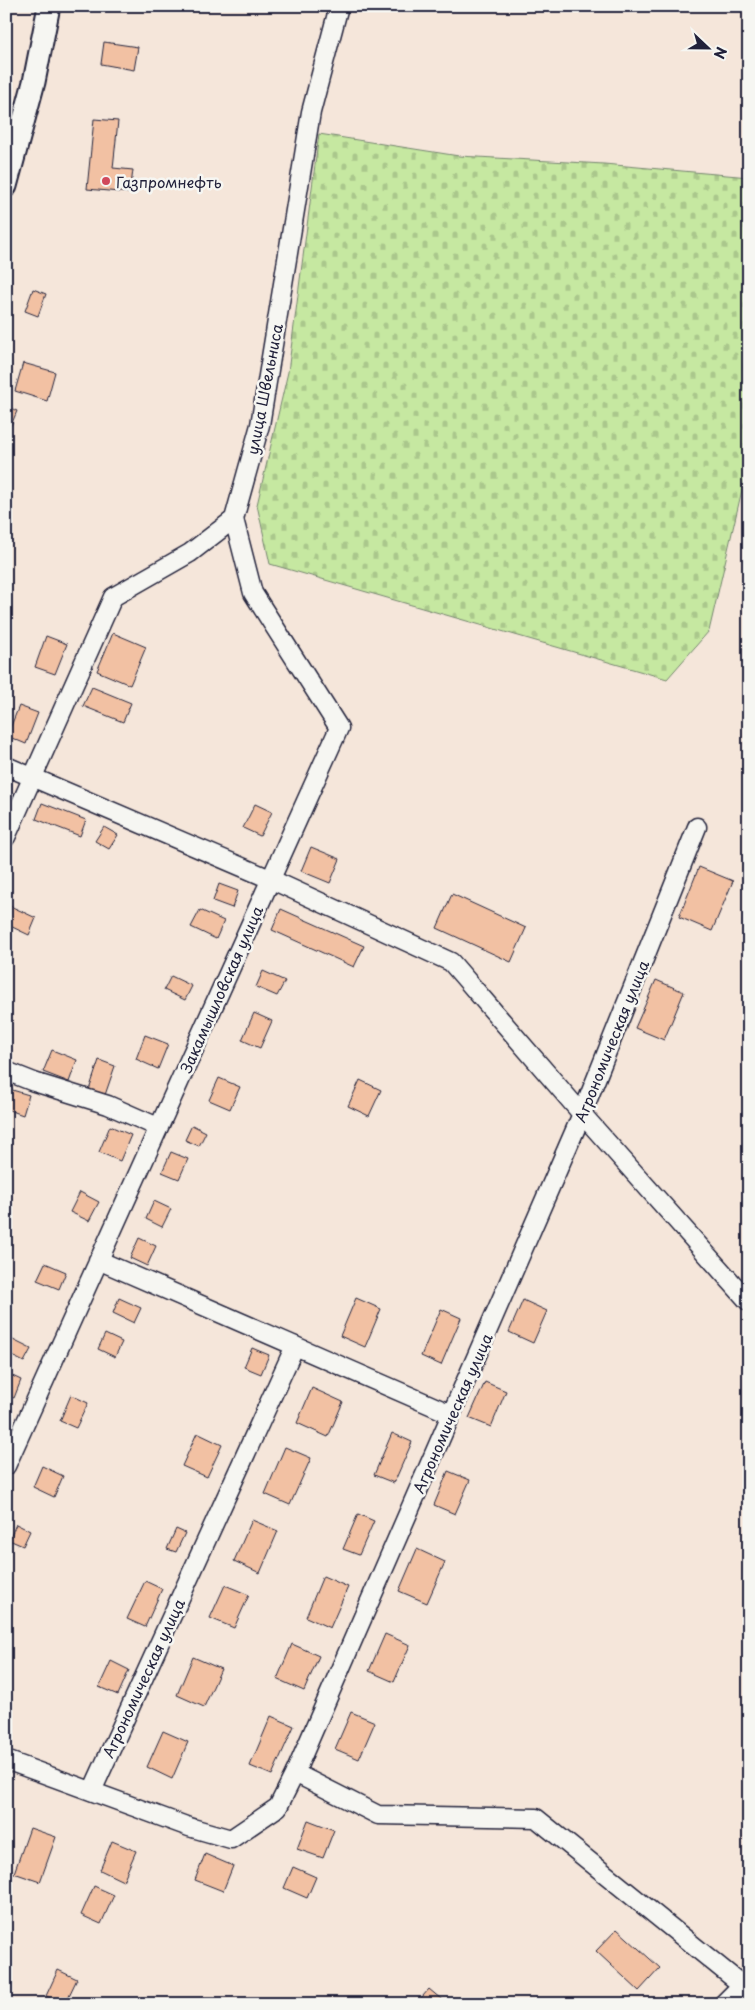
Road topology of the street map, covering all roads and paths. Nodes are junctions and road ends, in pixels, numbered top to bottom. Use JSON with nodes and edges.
{"nodes":[{"id":1,"x":49,"y":6,"type":"edge"},
{"id":2,"x":339,"y":6,"type":"edge"},
{"id":3,"x":6,"y":186,"type":"edge"},
{"id":4,"x":234,"y":519,"type":"junction"},
{"id":5,"x":6,"y":766,"type":"edge"},
{"id":6,"x":32,"y":778,"type":"junction"},
{"id":7,"x":697,"y":828,"type":"dead end"},
{"id":8,"x":6,"y":837,"type":"edge"},
{"id":9,"x":270,"y":879,"type":"junction"},
{"id":10,"x":6,"y":1071,"type":"edge"},
{"id":11,"x":582,"y":1114,"type":"junction"},
{"id":12,"x":158,"y":1127,"type":"junction"},
{"id":13,"x":98,"y":1260,"type":"junction"},
{"id":14,"x":749,"y":1302,"type":"edge"},
{"id":15,"x":295,"y":1346,"type":"junction"},
{"id":16,"x":451,"y":1414,"type":"junction"},
{"id":17,"x":6,"y":1466,"type":"edge"},
{"id":18,"x":6,"y":1760,"type":"edge"},
{"id":19,"x":295,"y":1774,"type":"junction"},
{"id":20,"x":92,"y":1792,"type":"junction"},
{"id":21,"x":745,"y":1981,"type":"edge"},
{"id":22,"x":723,"y":2004,"type":"edge"}],
"edges":[{"from":1,"to":3,"type":"main road"},
{"from":2,"to":4,"type":"street","name":"улица Швельниса"},
{"from":4,"to":6,"type":"street"},
{"from":4,"to":9,"type":"street","name":"Закамышловская улица"},
{"from":5,"to":6,"type":"street"},
{"from":6,"to":8,"type":"street"},
{"from":6,"to":9,"type":"street"},
{"from":7,"to":11,"type":"street","name":"Агрономическая улица"},
{"from":9,"to":11,"type":"street"},
{"from":9,"to":12,"type":"street","name":"Закамышловская улица"},
{"from":10,"to":12,"type":"street"},
{"from":11,"to":14,"type":"street"},
{"from":11,"to":16,"type":"street","name":"Агрономическая улица"},
{"from":12,"to":13,"type":"street","name":"Закамышловская улица"},
{"from":13,"to":15,"type":"street"},
{"from":13,"to":17,"type":"street","name":"Закамышловская улица"},
{"from":15,"to":16,"type":"street"},
{"from":15,"to":20,"type":"street","name":"Агрономическая улица"},
{"from":16,"to":19,"type":"street","name":"Агрономическая улица"},
{"from":18,"to":20,"type":"street","name":"Агрономическая улица"},
{"from":19,"to":20,"type":"street","name":"Агрономическая улица"},
{"from":19,"to":21,"type":"street"},
{"from":21,"to":22,"type":"street"}]}
